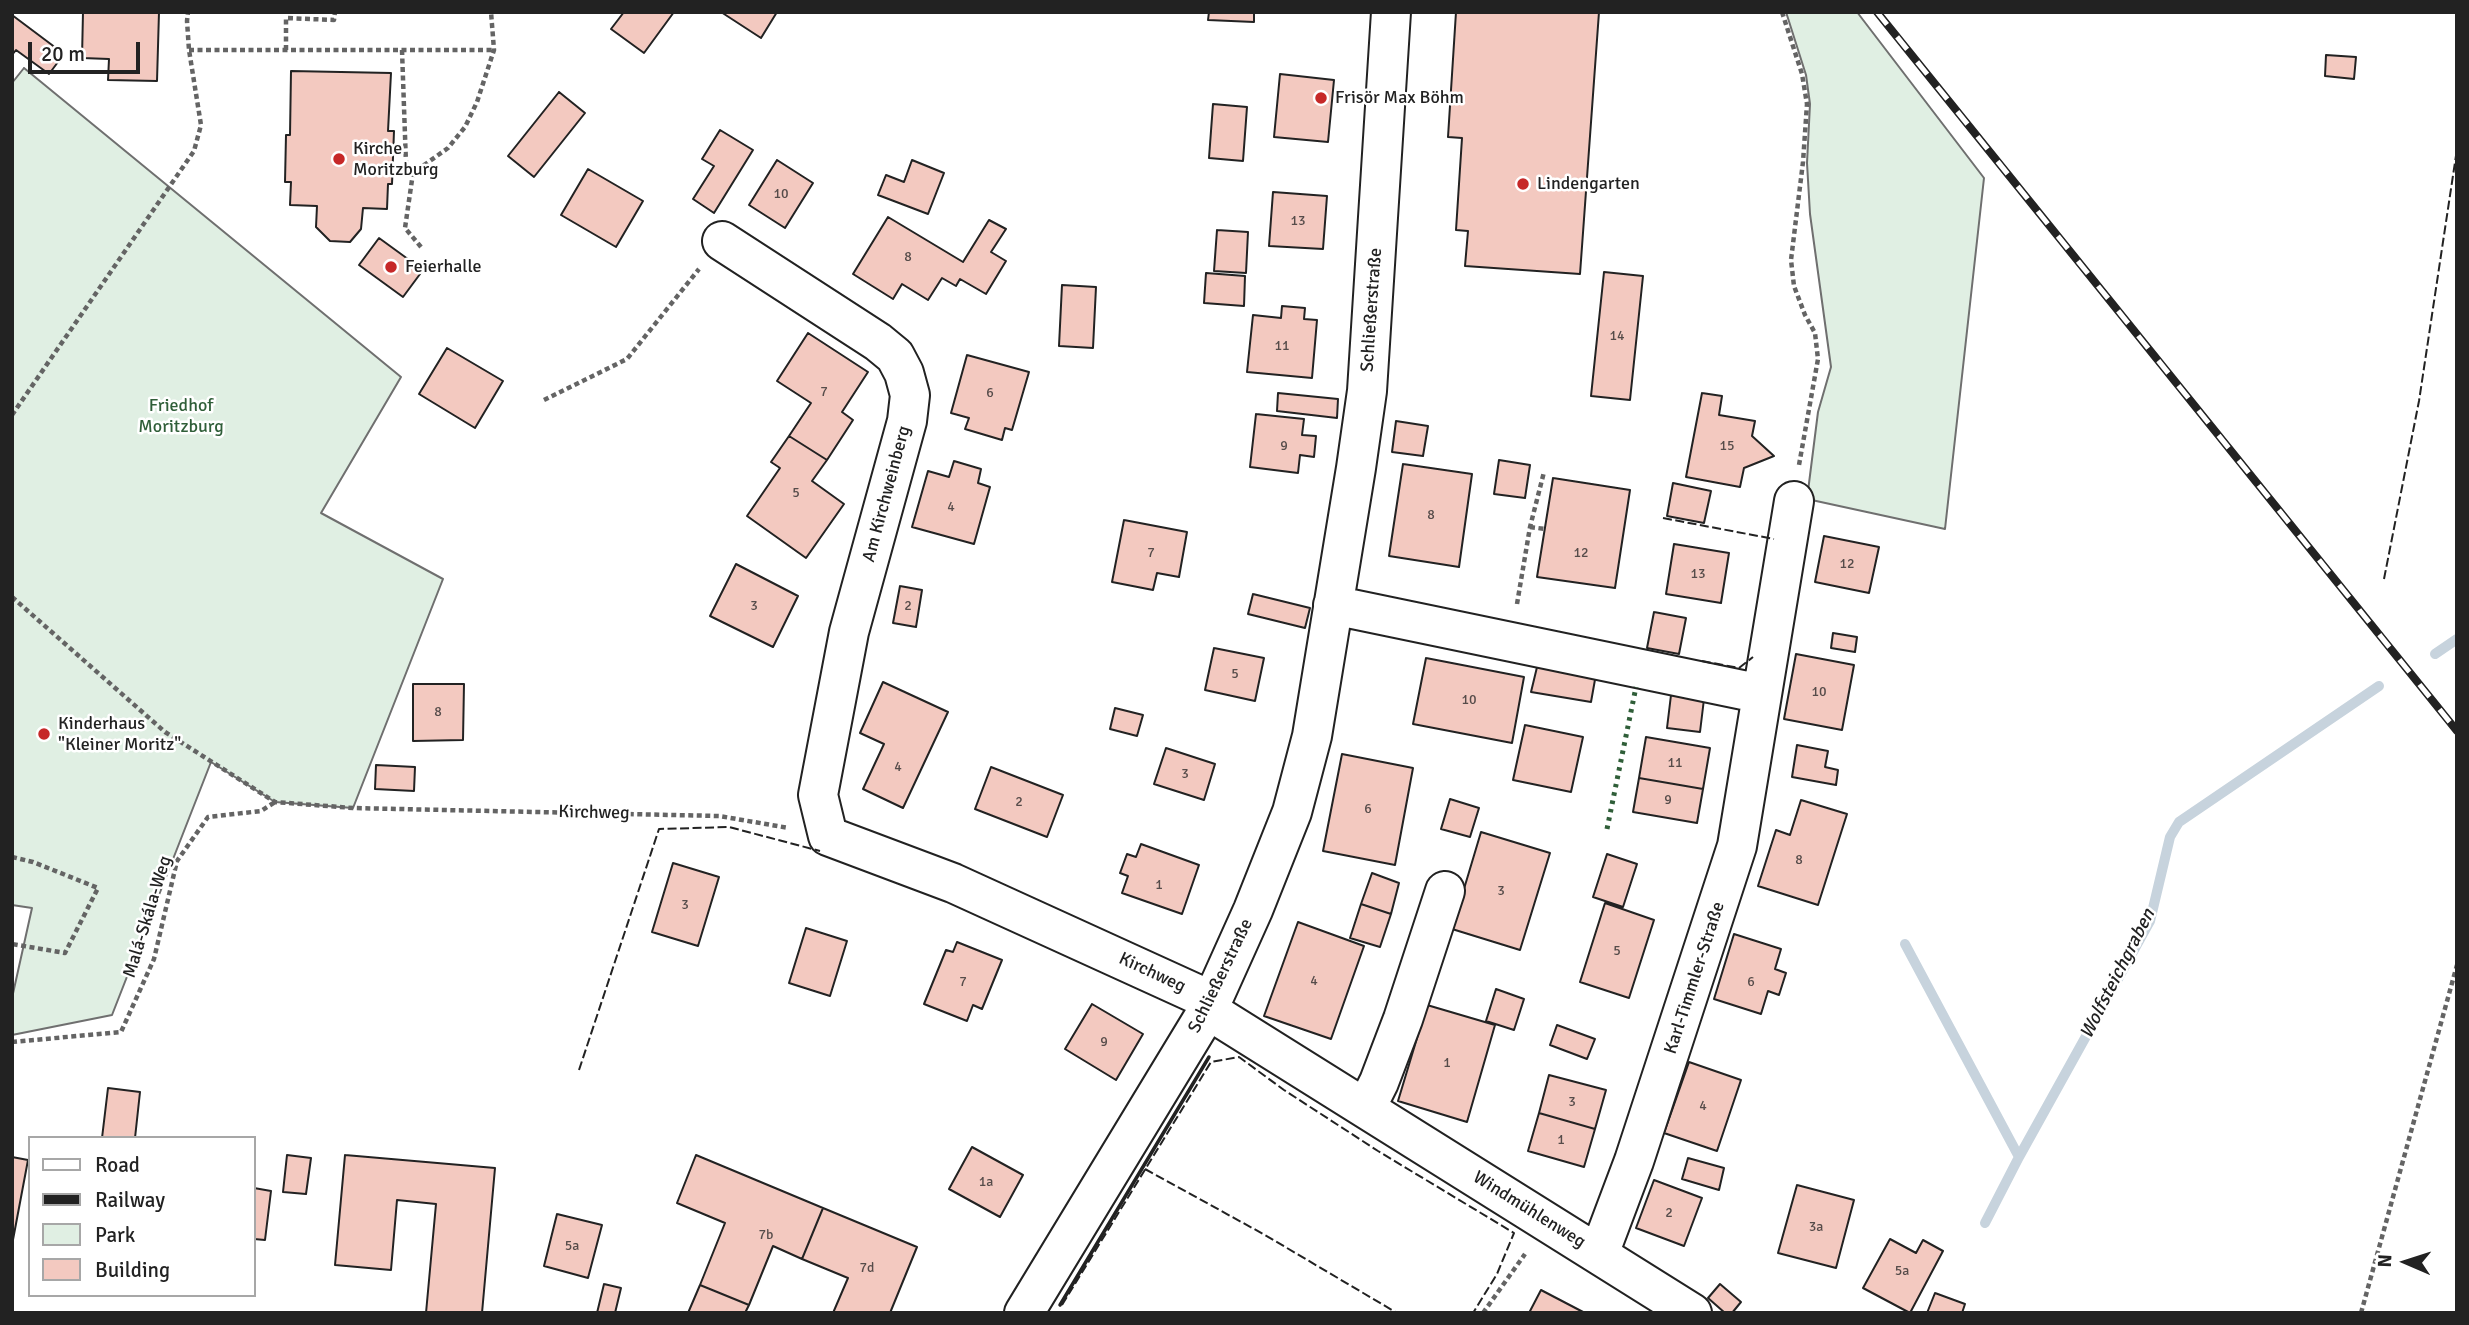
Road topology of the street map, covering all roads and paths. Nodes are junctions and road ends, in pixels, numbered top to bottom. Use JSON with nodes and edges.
{"nodes":[{"id":1,"x":188,"y":12,"type":"edge"},
{"id":2,"x":335,"y":12,"type":"edge"},
{"id":3,"x":491,"y":12,"type":"edge"},
{"id":4,"x":1391,"y":12,"type":"edge"},
{"id":5,"x":1782,"y":12,"type":"edge"},
{"id":6,"x":190,"y":50,"type":"junction"},
{"id":7,"x":286,"y":50,"type":"junction"},
{"id":8,"x":402,"y":50,"type":"junction"},
{"id":9,"x":494,"y":50,"type":"junction"},
{"id":10,"x":413,"y":173,"type":"junction"},
{"id":11,"x":722,"y":242,"type":"joint"},
{"id":12,"x":421,"y":247,"type":"dead end"},
{"id":13,"x":544,"y":400,"type":"dead end"},
{"id":14,"x":12,"y":415,"type":"edge"},
{"id":15,"x":1544,"y":472,"type":"dead end"},
{"id":16,"x":1794,"y":501,"type":"joint"},
{"id":17,"x":1530,"y":527,"type":"junction"},
{"id":18,"x":1545,"y":529,"type":"dead end"},
{"id":19,"x":12,"y":597,"type":"edge"},
{"id":20,"x":1333,"y":605,"type":"junction"},
{"id":21,"x":1511,"y":641,"type":"junction"},
{"id":22,"x":1762,"y":694,"type":"junction"},
{"id":23,"x":275,"y":802,"type":"junction"},
{"id":24,"x":828,"y":836,"type":"junction"},
{"id":25,"x":12,"y":857,"type":"edge"},
{"id":26,"x":1445,"y":891,"type":"dead end"},
{"id":27,"x":12,"y":944,"type":"edge"},
{"id":28,"x":2457,"y":965,"type":"edge"},
{"id":29,"x":1210,"y":1006,"type":"junction"},
{"id":30,"x":12,"y":1042,"type":"edge"},
{"id":31,"x":1366,"y":1108,"type":"junction"},
{"id":32,"x":1548,"y":1221,"type":"junction"},
{"id":33,"x":1599,"y":1254,"type":"junction"},
{"id":34,"x":1024,"y":1313,"type":"edge"},
{"id":35,"x":1483,"y":1313,"type":"edge"},
{"id":36,"x":1692,"y":1313,"type":"edge"},
{"id":37,"x":2361,"y":1313,"type":"edge"}],
"edges":[{"from":1,"to":6,"type":"path"},
{"from":2,"to":7,"type":"path"},
{"from":3,"to":9,"type":"path"},
{"from":4,"to":20,"type":"street","name":"Schließerstraße"},
{"from":5,"to":16,"type":"path"},
{"from":6,"to":7,"type":"path"},
{"from":6,"to":14,"type":"path"},
{"from":7,"to":8,"type":"path"},
{"from":8,"to":9,"type":"path"},
{"from":8,"to":10,"type":"path"},
{"from":9,"to":10,"type":"path"},
{"from":10,"to":12,"type":"path"},
{"from":11,"to":13,"type":"path"},
{"from":11,"to":24,"type":"street","name":"Am Kirchweinberg"},
{"from":15,"to":17,"type":"path"},
{"from":16,"to":22,"type":"street","name":"Karl-Timmler-Straße"},
{"from":17,"to":18,"type":"path"},
{"from":17,"to":21,"type":"path"},
{"from":19,"to":23,"type":"path","name":"Kirchweg"},
{"from":20,"to":21,"type":"street"},
{"from":20,"to":29,"type":"street","name":"Schließerstraße"},
{"from":21,"to":22,"type":"street"},
{"from":22,"to":33,"type":"street","name":"Karl-Timmler-Straße"},
{"from":23,"to":24,"type":"path","name":"Kirchweg"},
{"from":23,"to":30,"type":"path","name":"Malá-Skála-Weg"},
{"from":24,"to":29,"type":"street","name":"Kirchweg"},
{"from":25,"to":27,"type":"path"},
{"from":26,"to":31,"type":"street"},
{"from":28,"to":37,"type":"path"},
{"from":29,"to":31,"type":"street","name":"Windmühlenweg"},
{"from":29,"to":34,"type":"street","name":"Schließerstraße"},
{"from":31,"to":32,"type":"street","name":"Windmühlenweg"},
{"from":32,"to":33,"type":"street","name":"Windmühlenweg"},
{"from":32,"to":35,"type":"path"},
{"from":33,"to":36,"type":"street","name":"Windmühlenweg"}]}
